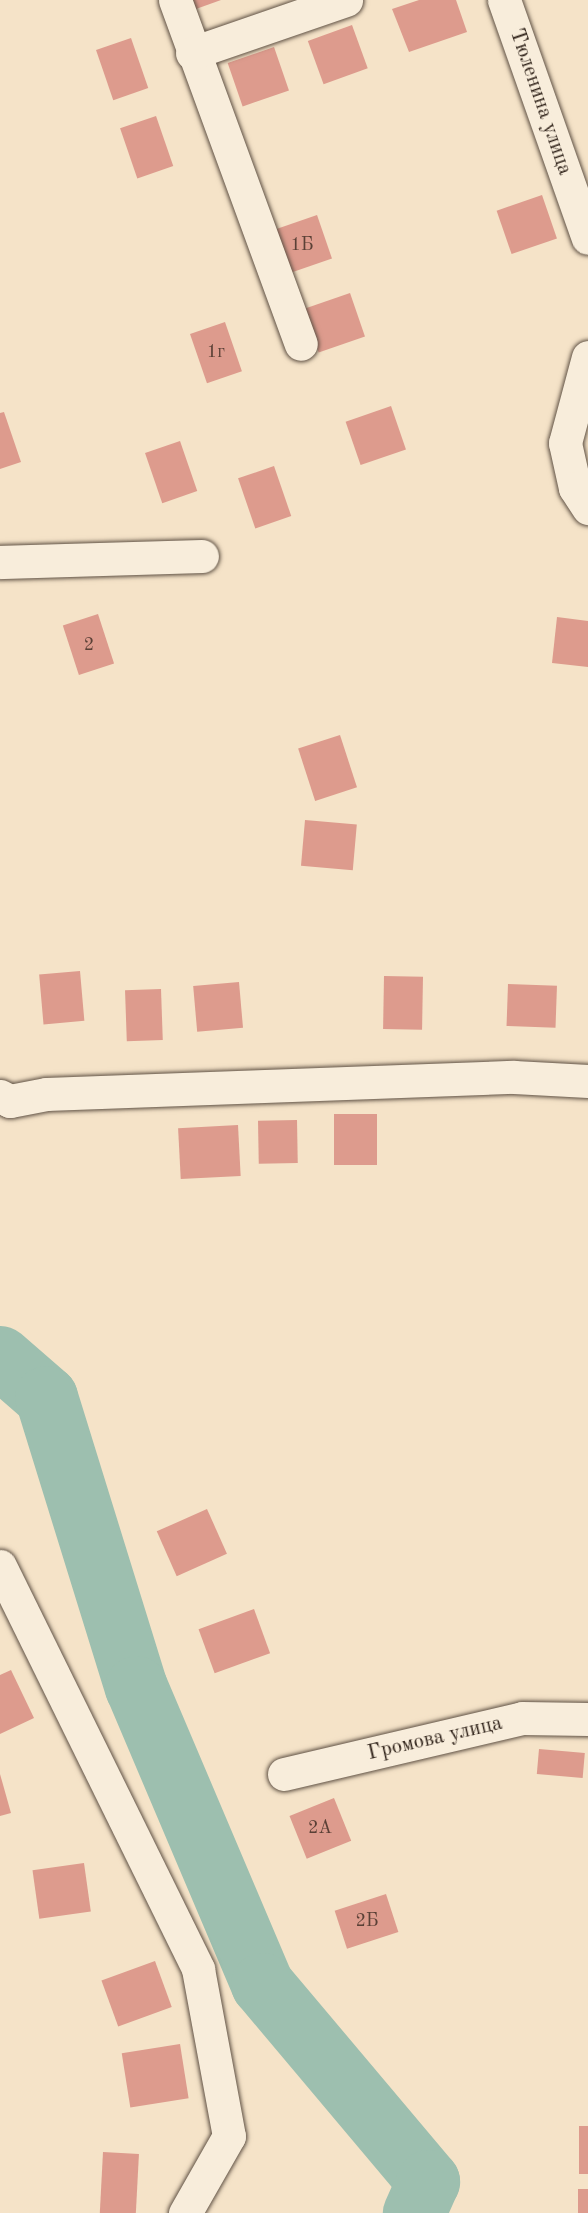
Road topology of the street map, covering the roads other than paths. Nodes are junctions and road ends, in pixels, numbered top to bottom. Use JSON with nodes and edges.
{"nodes":[{"id":1,"x":175,"y":0,"type":"edge"},
{"id":2,"x":346,"y":0,"type":"edge"},
{"id":3,"x":504,"y":0,"type":"edge"},
{"id":4,"x":192,"y":53,"type":"junction"},
{"id":5,"x":588,"y":238,"type":"edge"},
{"id":6,"x":301,"y":344,"type":"dead end"},
{"id":7,"x":588,"y":357,"type":"edge"},
{"id":8,"x":588,"y":508,"type":"edge"},
{"id":9,"x":202,"y":556,"type":"dead end"},
{"id":10,"x":0,"y":562,"type":"edge"},
{"id":11,"x":588,"y":1081,"type":"edge"},
{"id":12,"x":0,"y":1096,"type":"edge"},
{"id":13,"x":0,"y":1566,"type":"edge"},
{"id":14,"x":588,"y":1719,"type":"edge"},
{"id":15,"x":284,"y":1774,"type":"dead end"},
{"id":16,"x":185,"y":2213,"type":"edge"}],
"edges":[{"from":1,"to":4,"type":"street"},
{"from":2,"to":4,"type":"street"},
{"from":3,"to":5,"type":"street","name":"Тюленина улица"},
{"from":4,"to":6,"type":"street"},
{"from":7,"to":8,"type":"street"},
{"from":9,"to":10,"type":"street"},
{"from":11,"to":12,"type":"street"},
{"from":13,"to":16,"type":"street"},
{"from":14,"to":15,"type":"street","name":"Громова улица"}]}
